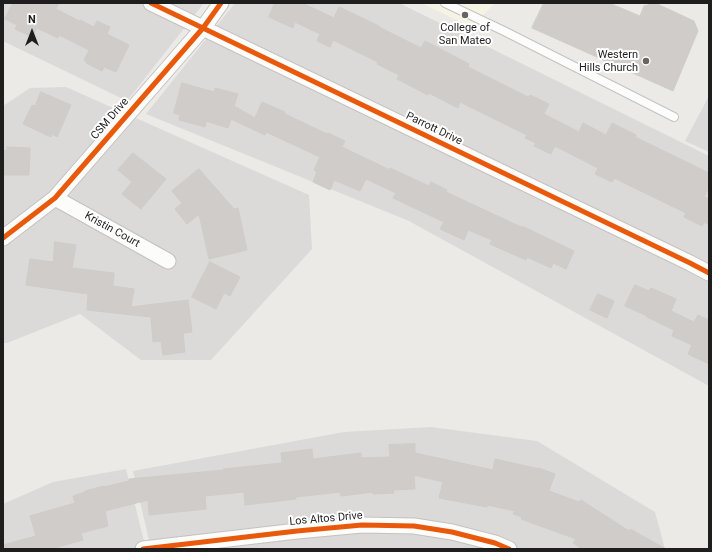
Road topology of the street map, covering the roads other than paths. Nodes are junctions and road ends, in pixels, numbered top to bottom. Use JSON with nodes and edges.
{"nodes":[{"id":1,"x":151,"y":3,"type":"edge"},
{"id":2,"x":221,"y":3,"type":"edge"},
{"id":3,"x":445,"y":3,"type":"edge"},
{"id":4,"x":203,"y":28,"type":"junction"},
{"id":5,"x":674,"y":117,"type":"dead end"},
{"id":6,"x":55,"y":198,"type":"junction"},
{"id":7,"x":3,"y":238,"type":"edge"},
{"id":8,"x":168,"y":261,"type":"dead end"},
{"id":9,"x":709,"y":273,"type":"edge"},
{"id":10,"x":143,"y":549,"type":"edge"},
{"id":11,"x":509,"y":549,"type":"edge"}],
"edges":[{"from":1,"to":4,"type":"street","name":"Parrott Drive"},
{"from":2,"to":4,"type":"street","name":"CSM Drive"},
{"from":3,"to":5,"type":"lane"},
{"from":4,"to":6,"type":"street","name":"CSM Drive"},
{"from":4,"to":9,"type":"street","name":"Parrott Drive"},
{"from":6,"to":7,"type":"street","name":"CSM Drive"},
{"from":6,"to":8,"type":"street","name":"Kristin Court"},
{"from":10,"to":11,"type":"street","name":"Los Altos Drive"}]}
